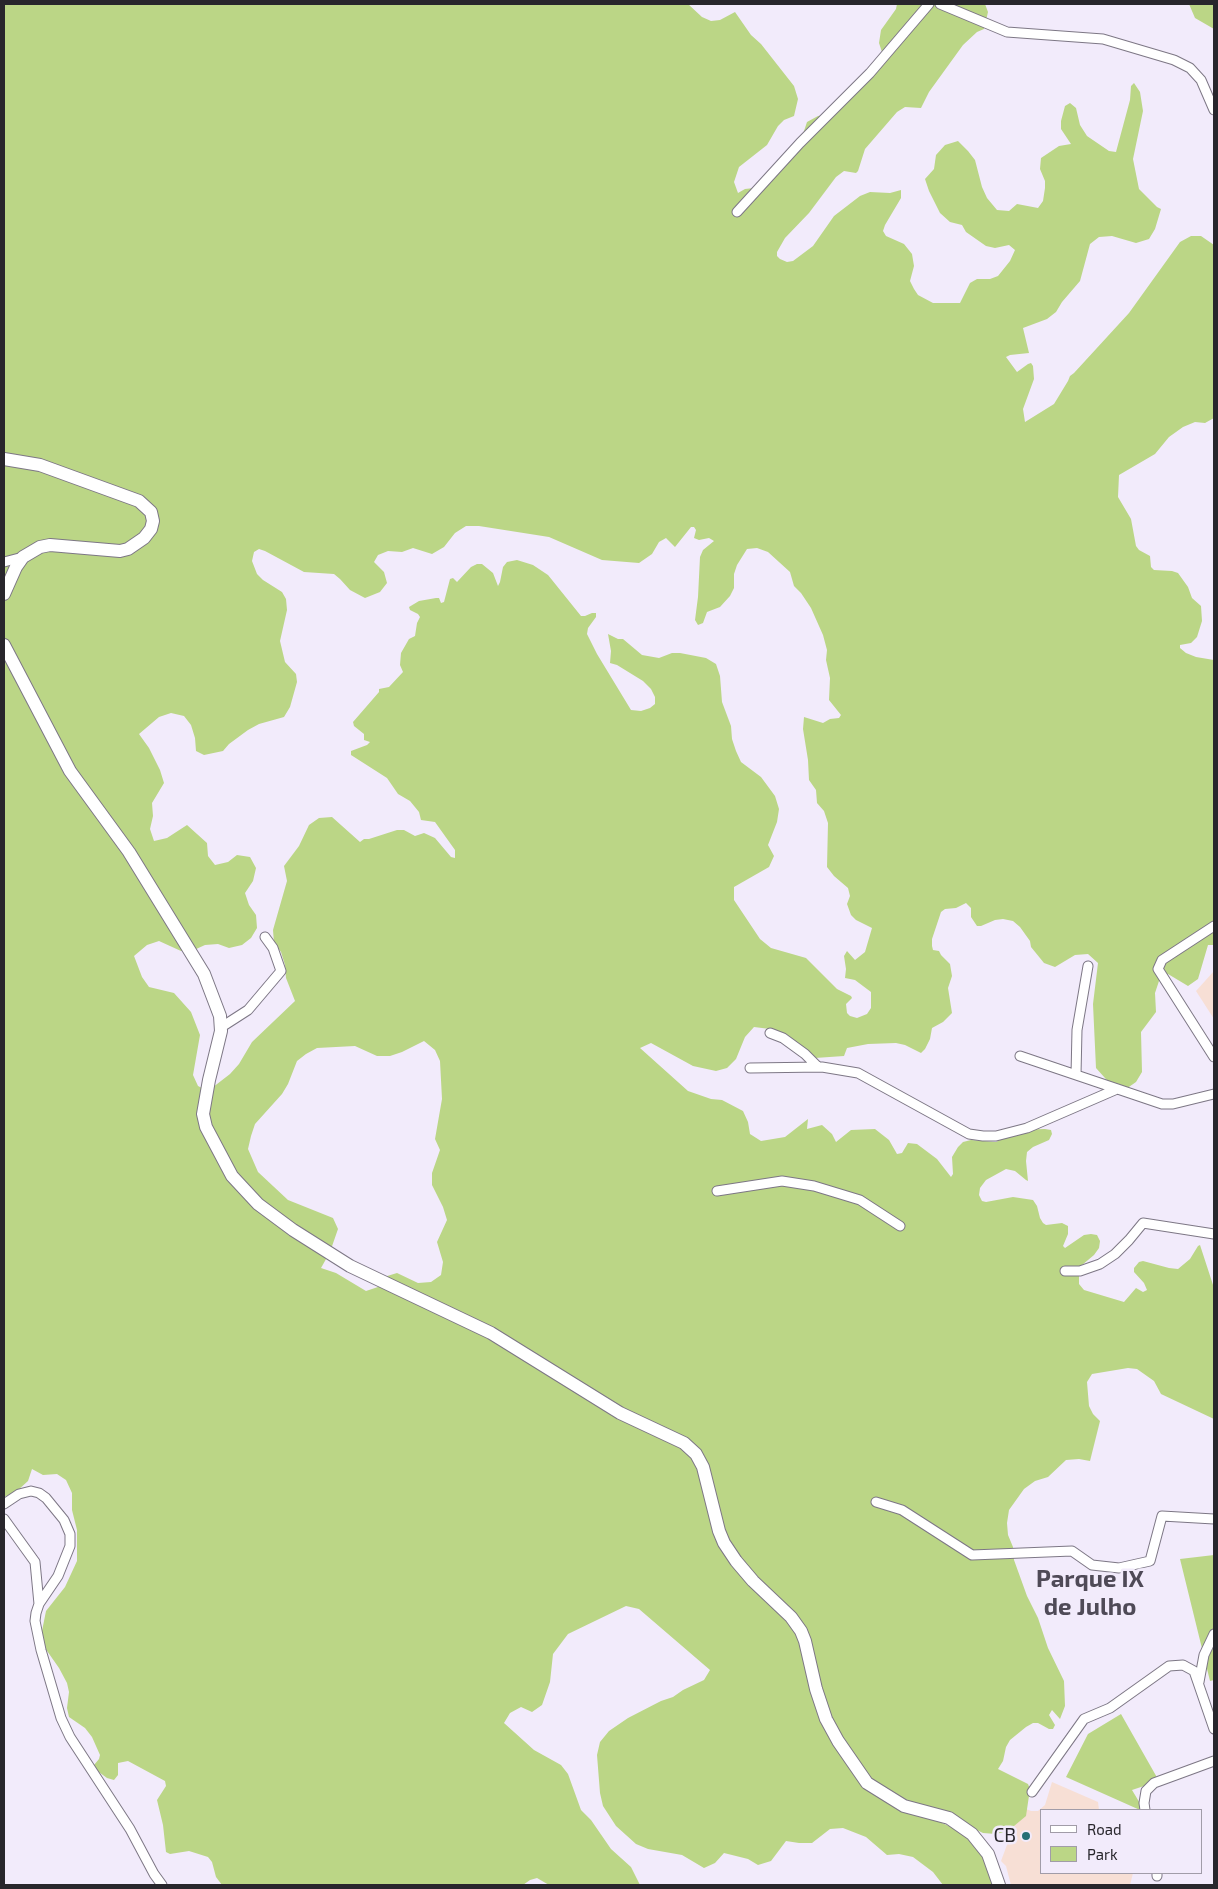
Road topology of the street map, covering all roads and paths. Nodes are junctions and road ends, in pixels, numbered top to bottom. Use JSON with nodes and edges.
{"nodes":[{"id":1,"x":929,"y":4,"type":"edge"},
{"id":2,"x":940,"y":4,"type":"edge"},
{"id":3,"x":1214,"y":110,"type":"edge"},
{"id":4,"x":737,"y":212,"type":"dead end"},
{"id":5,"x":4,"y":459,"type":"edge"},
{"id":6,"x":23,"y":557,"type":"junction"},
{"id":7,"x":4,"y":562,"type":"edge"},
{"id":8,"x":4,"y":594,"type":"edge"},
{"id":9,"x":4,"y":645,"type":"edge"},
{"id":10,"x":1214,"y":926,"type":"edge"},
{"id":11,"x":265,"y":937,"type":"dead end"},
{"id":12,"x":1088,"y":966,"type":"dead end"},
{"id":13,"x":220,"y":1028,"type":"junction"},
{"id":14,"x":770,"y":1033,"type":"dead end"},
{"id":15,"x":1020,"y":1056,"type":"dead end"},
{"id":16,"x":1214,"y":1057,"type":"edge"},
{"id":17,"x":818,"y":1067,"type":"junction"},
{"id":18,"x":750,"y":1068,"type":"dead end"},
{"id":19,"x":1076,"y":1075,"type":"junction"},
{"id":20,"x":1117,"y":1089,"type":"junction"},
{"id":21,"x":1214,"y":1094,"type":"edge"},
{"id":22,"x":717,"y":1191,"type":"dead end"},
{"id":23,"x":900,"y":1226,"type":"dead end"},
{"id":24,"x":1214,"y":1234,"type":"edge"},
{"id":25,"x":1065,"y":1271,"type":"dead end"},
{"id":26,"x":876,"y":1502,"type":"dead end"},
{"id":27,"x":4,"y":1504,"type":"edge"},
{"id":28,"x":4,"y":1519,"type":"edge"},
{"id":29,"x":1214,"y":1519,"type":"edge"},
{"id":30,"x":39,"y":1604,"type":"junction"},
{"id":31,"x":1214,"y":1634,"type":"edge"},
{"id":32,"x":1199,"y":1682,"type":"junction"},
{"id":33,"x":1214,"y":1729,"type":"edge"},
{"id":34,"x":1214,"y":1761,"type":"edge"},
{"id":35,"x":1032,"y":1792,"type":"dead end"},
{"id":36,"x":1144,"y":1809,"type":"edge"},
{"id":37,"x":162,"y":1885,"type":"edge"},
{"id":38,"x":1000,"y":1885,"type":"edge"}],
"edges":[{"from":1,"to":4,"type":"street"},
{"from":2,"to":3,"type":"street"},
{"from":5,"to":6,"type":"street"},
{"from":6,"to":7,"type":"street"},
{"from":6,"to":8,"type":"street"},
{"from":9,"to":13,"type":"street"},
{"from":10,"to":16,"type":"street"},
{"from":11,"to":13,"type":"street"},
{"from":12,"to":19,"type":"street"},
{"from":13,"to":38,"type":"street"},
{"from":14,"to":17,"type":"street"},
{"from":15,"to":19,"type":"street"},
{"from":17,"to":18,"type":"street"},
{"from":17,"to":20,"type":"street"},
{"from":19,"to":20,"type":"street"},
{"from":20,"to":21,"type":"street"},
{"from":22,"to":23,"type":"street"},
{"from":24,"to":25,"type":"street"},
{"from":26,"to":29,"type":"street"},
{"from":27,"to":30,"type":"street"},
{"from":28,"to":30,"type":"street"},
{"from":30,"to":37,"type":"street"},
{"from":31,"to":32,"type":"street"},
{"from":32,"to":33,"type":"street"},
{"from":32,"to":35,"type":"street"},
{"from":34,"to":36,"type":"street"}]}
